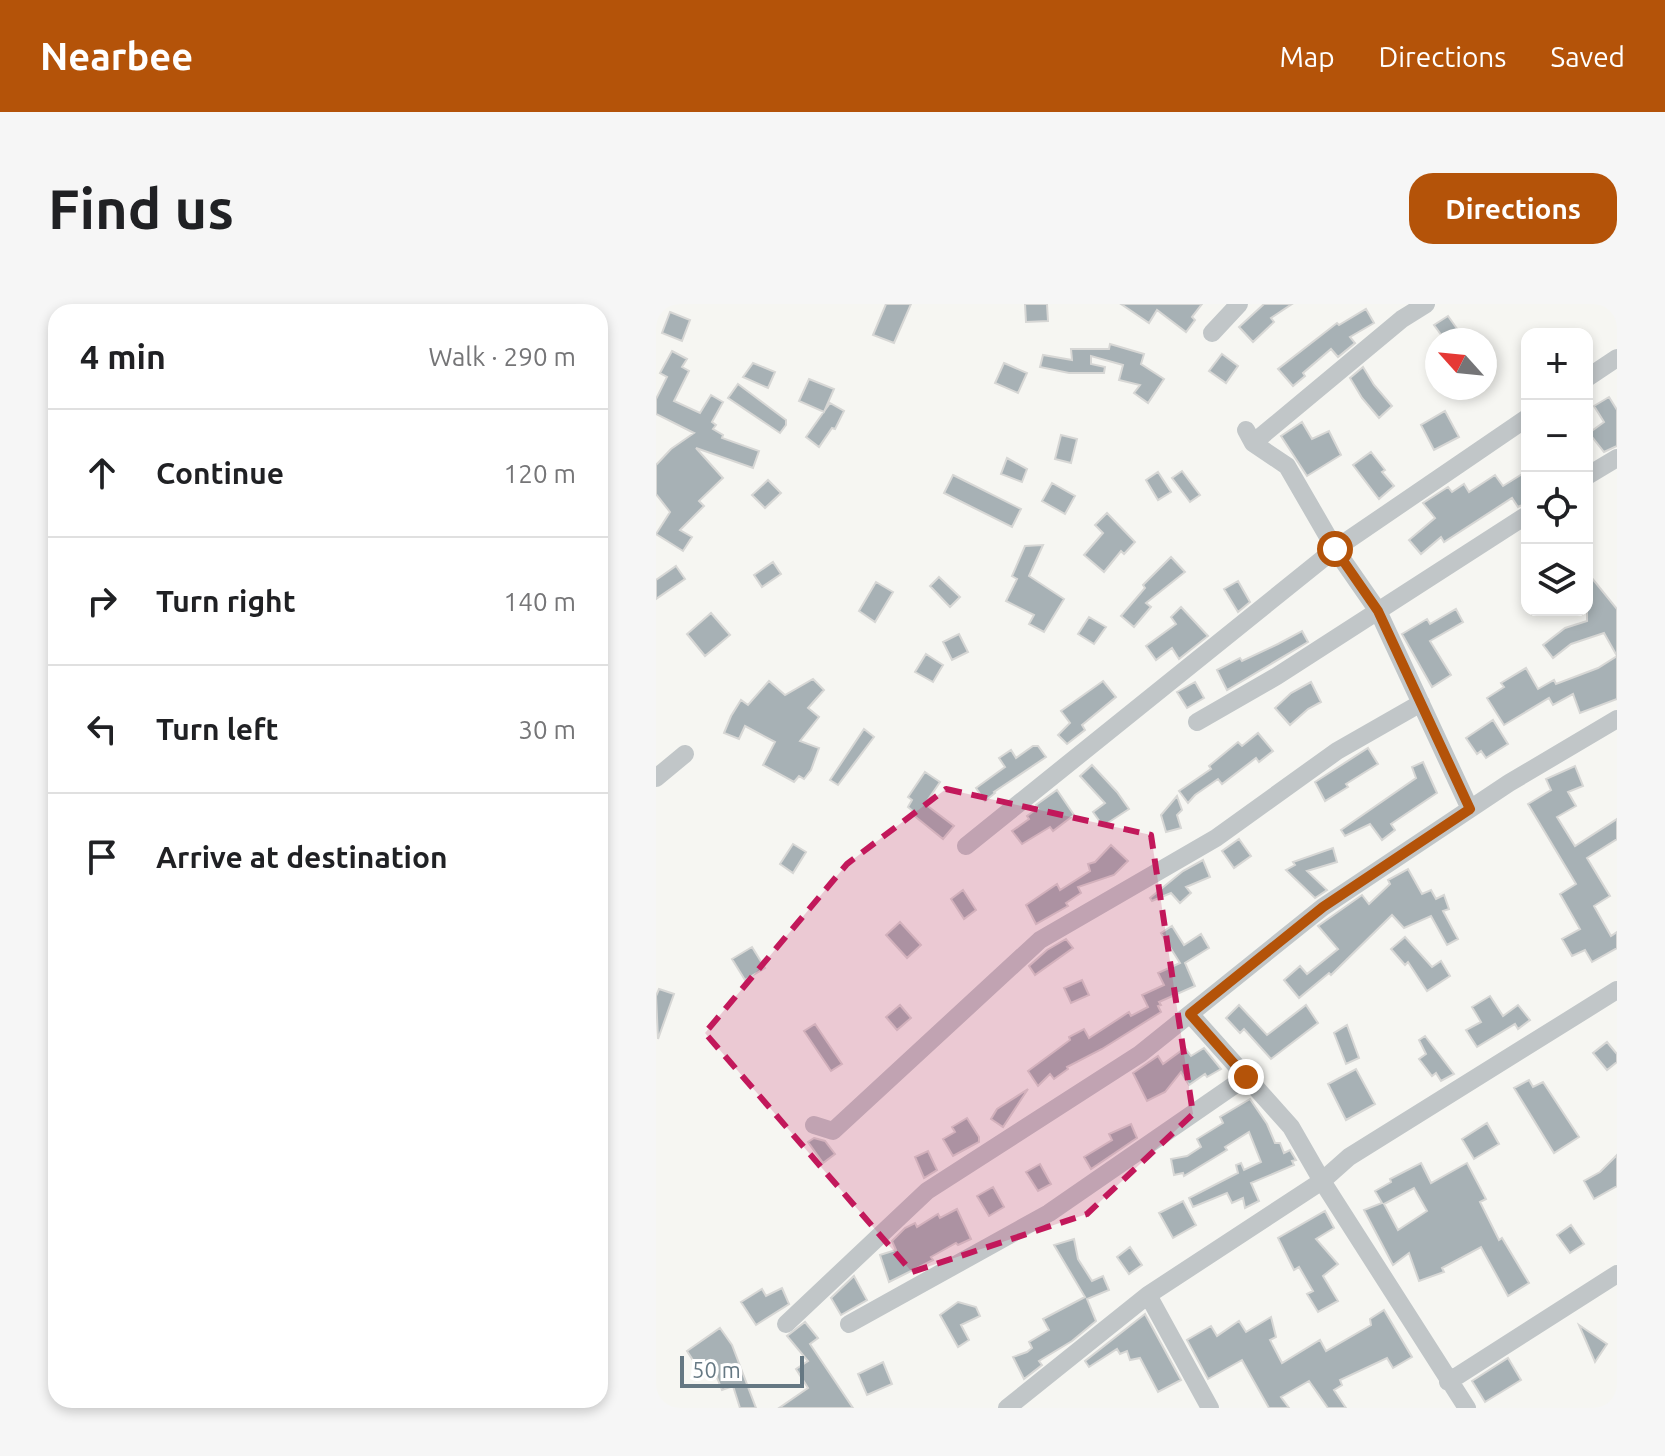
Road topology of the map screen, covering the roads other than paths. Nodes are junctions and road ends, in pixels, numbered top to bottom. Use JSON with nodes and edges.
{"nodes":[{"id":1,"x":1239,"y":304,"type":"edge"},
{"id":2,"x":1426,"y":304,"type":"edge"},
{"id":3,"x":1212,"y":333,"type":"dead end"},
{"id":4,"x":1617,"y":358,"type":"edge"},
{"id":5,"x":1593,"y":374,"type":"edge"},
{"id":6,"x":1521,"y":422,"type":"edge"},
{"id":7,"x":1617,"y":458,"type":"edge"},
{"id":8,"x":1593,"y":472,"type":"edge"},
{"id":9,"x":1521,"y":519,"type":"edge"},
{"id":10,"x":1335,"y":549,"type":"junction"},
{"id":11,"x":1378,"y":611,"type":"junction"},
{"id":12,"x":1421,"y":703,"type":"junction"},
{"id":13,"x":1617,"y":719,"type":"edge"},
{"id":14,"x":1197,"y":722,"type":"dead end"},
{"id":15,"x":685,"y":754,"type":"dead end"},
{"id":16,"x":656,"y":778,"type":"edge"},
{"id":17,"x":1470,"y":809,"type":"junction"},
{"id":18,"x":966,"y":846,"type":"dead end"},
{"id":19,"x":1617,"y":990,"type":"edge"},
{"id":20,"x":1190,"y":1014,"type":"junction"},
{"id":21,"x":1246,"y":1077,"type":"junction"},
{"id":22,"x":814,"y":1125,"type":"dead end"},
{"id":23,"x":1322,"y":1181,"type":"junction"},
{"id":24,"x":1617,"y":1274,"type":"edge"},
{"id":25,"x":1148,"y":1295,"type":"junction"},
{"id":26,"x":786,"y":1324,"type":"dead end"},
{"id":27,"x":849,"y":1324,"type":"dead end"},
{"id":28,"x":1448,"y":1382,"type":"junction"},
{"id":29,"x":1007,"y":1408,"type":"edge"},
{"id":30,"x":1210,"y":1408,"type":"edge"},
{"id":31,"x":1467,"y":1408,"type":"edge"}],
"edges":[{"from":1,"to":3,"type":"street"},
{"from":2,"to":10,"type":"street"},
{"from":4,"to":5,"type":"street"},
{"from":6,"to":10,"type":"street"},
{"from":7,"to":8,"type":"street"},
{"from":9,"to":11,"type":"street"},
{"from":10,"to":11,"type":"street"},
{"from":10,"to":18,"type":"street"},
{"from":11,"to":12,"type":"street"},
{"from":11,"to":14,"type":"street"},
{"from":12,"to":17,"type":"street"},
{"from":12,"to":22,"type":"street"},
{"from":13,"to":17,"type":"street"},
{"from":15,"to":16,"type":"street"},
{"from":17,"to":20,"type":"street"},
{"from":19,"to":23,"type":"street"},
{"from":20,"to":21,"type":"street"},
{"from":20,"to":26,"type":"street"},
{"from":21,"to":23,"type":"street"},
{"from":21,"to":27,"type":"street"},
{"from":23,"to":25,"type":"street"},
{"from":23,"to":28,"type":"street"},
{"from":24,"to":28,"type":"street"},
{"from":25,"to":29,"type":"street"},
{"from":25,"to":30,"type":"street"},
{"from":28,"to":31,"type":"street"}]}
